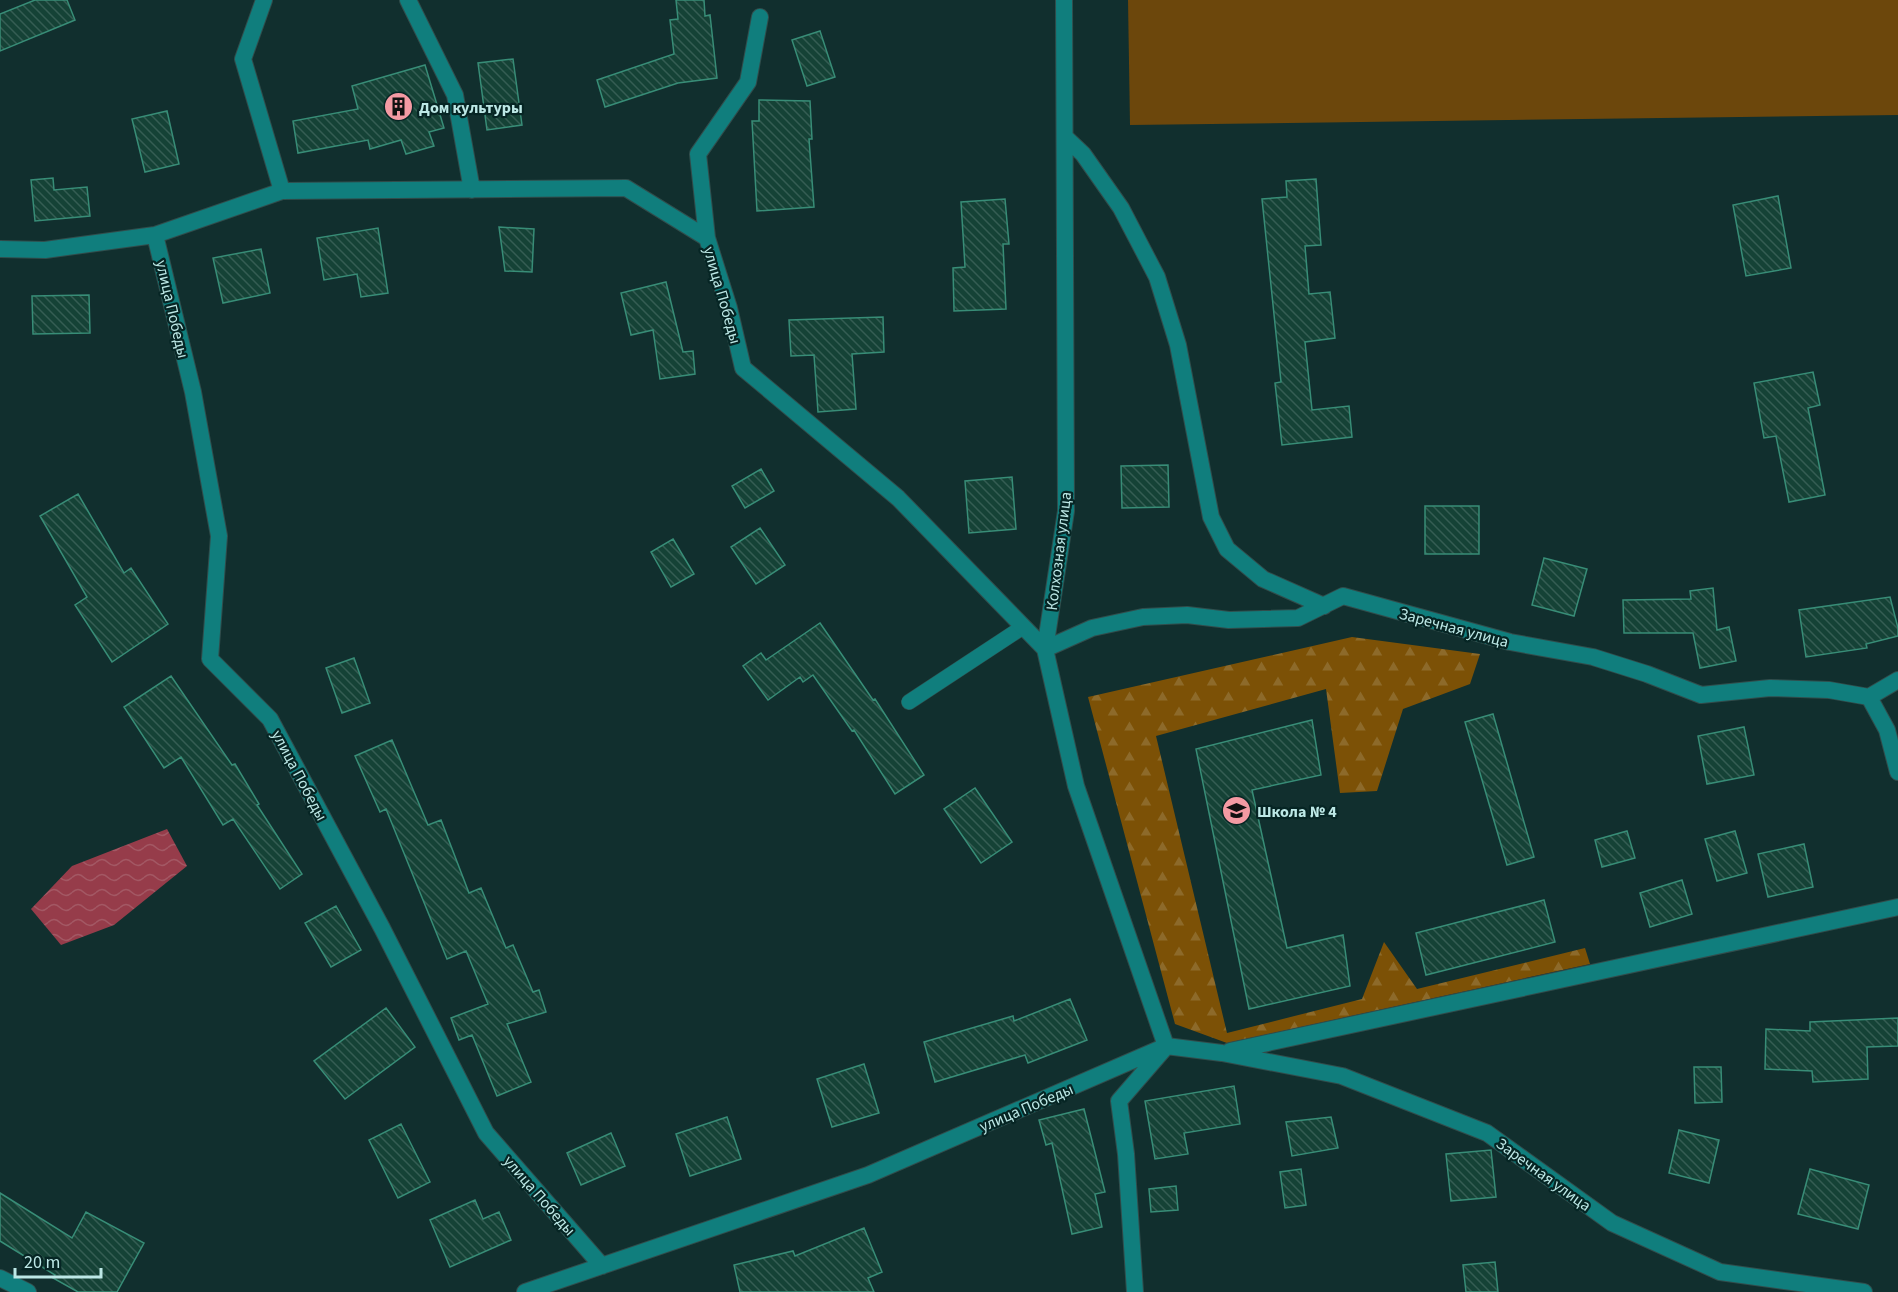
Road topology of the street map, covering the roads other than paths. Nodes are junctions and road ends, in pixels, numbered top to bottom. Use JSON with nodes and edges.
{"nodes":[{"id":1,"x":264,"y":0,"type":"edge"},
{"id":2,"x":408,"y":0,"type":"edge"},
{"id":3,"x":1064,"y":0,"type":"edge"},
{"id":4,"x":760,"y":17,"type":"dead end"},
{"id":5,"x":1065,"y":137,"type":"junction"},
{"id":6,"x":472,"y":190,"type":"junction"},
{"id":7,"x":282,"y":191,"type":"junction"},
{"id":8,"x":155,"y":235,"type":"junction"},
{"id":9,"x":707,"y":238,"type":"junction"},
{"id":10,"x":0,"y":249,"type":"edge"},
{"id":11,"x":1324,"y":606,"type":"junction"},
{"id":12,"x":1023,"y":627,"type":"junction"},
{"id":13,"x":1045,"y":649,"type":"junction"},
{"id":14,"x":1898,"y":680,"type":"edge"},
{"id":15,"x":1869,"y":698,"type":"junction"},
{"id":16,"x":909,"y":702,"type":"dead end"},
{"id":17,"x":1898,"y":772,"type":"edge"},
{"id":18,"x":1898,"y":907,"type":"edge"},
{"id":19,"x":1166,"y":1047,"type":"junction"},
{"id":20,"x":1222,"y":1053,"type":"junction"},
{"id":21,"x":602,"y":1266,"type":"junction"},
{"id":22,"x":0,"y":1278,"type":"edge"},
{"id":23,"x":28,"y":1292,"type":"edge"},
{"id":24,"x":525,"y":1292,"type":"edge"},
{"id":25,"x":1135,"y":1292,"type":"edge"},
{"id":26,"x":1864,"y":1292,"type":"edge"}],
"edges":[{"from":1,"to":7,"type":"street"},
{"from":2,"to":6,"type":"street"},
{"from":3,"to":5,"type":"street","name":"Колхозная улица"},
{"from":4,"to":9,"type":"street"},
{"from":5,"to":11,"type":"street"},
{"from":5,"to":13,"type":"street","name":"Колхозная улица"},
{"from":6,"to":7,"type":"street","name":"улица Победы"},
{"from":6,"to":9,"type":"street","name":"улица Победы"},
{"from":7,"to":8,"type":"street","name":"улица Победы"},
{"from":8,"to":10,"type":"street","name":"улица Победы"},
{"from":8,"to":21,"type":"street","name":"улица Победы"},
{"from":9,"to":12,"type":"street","name":"улица Победы"},
{"from":11,"to":13,"type":"street","name":"Заречная улица"},
{"from":11,"to":15,"type":"street","name":"Заречная улица"},
{"from":12,"to":13,"type":"street","name":"улица Победы"},
{"from":12,"to":16,"type":"lane"},
{"from":13,"to":19,"type":"street","name":"Колхозная улица"},
{"from":14,"to":15,"type":"street"},
{"from":15,"to":17,"type":"street"},
{"from":18,"to":20,"type":"street","name":"Заречная улица"},
{"from":19,"to":20,"type":"street","name":"Заречная улица"},
{"from":19,"to":21,"type":"street","name":"улица Победы"},
{"from":19,"to":25,"type":"street"},
{"from":20,"to":26,"type":"street","name":"Заречная улица"},
{"from":21,"to":24,"type":"street","name":"улица Победы"},
{"from":22,"to":23,"type":"street"}]}
